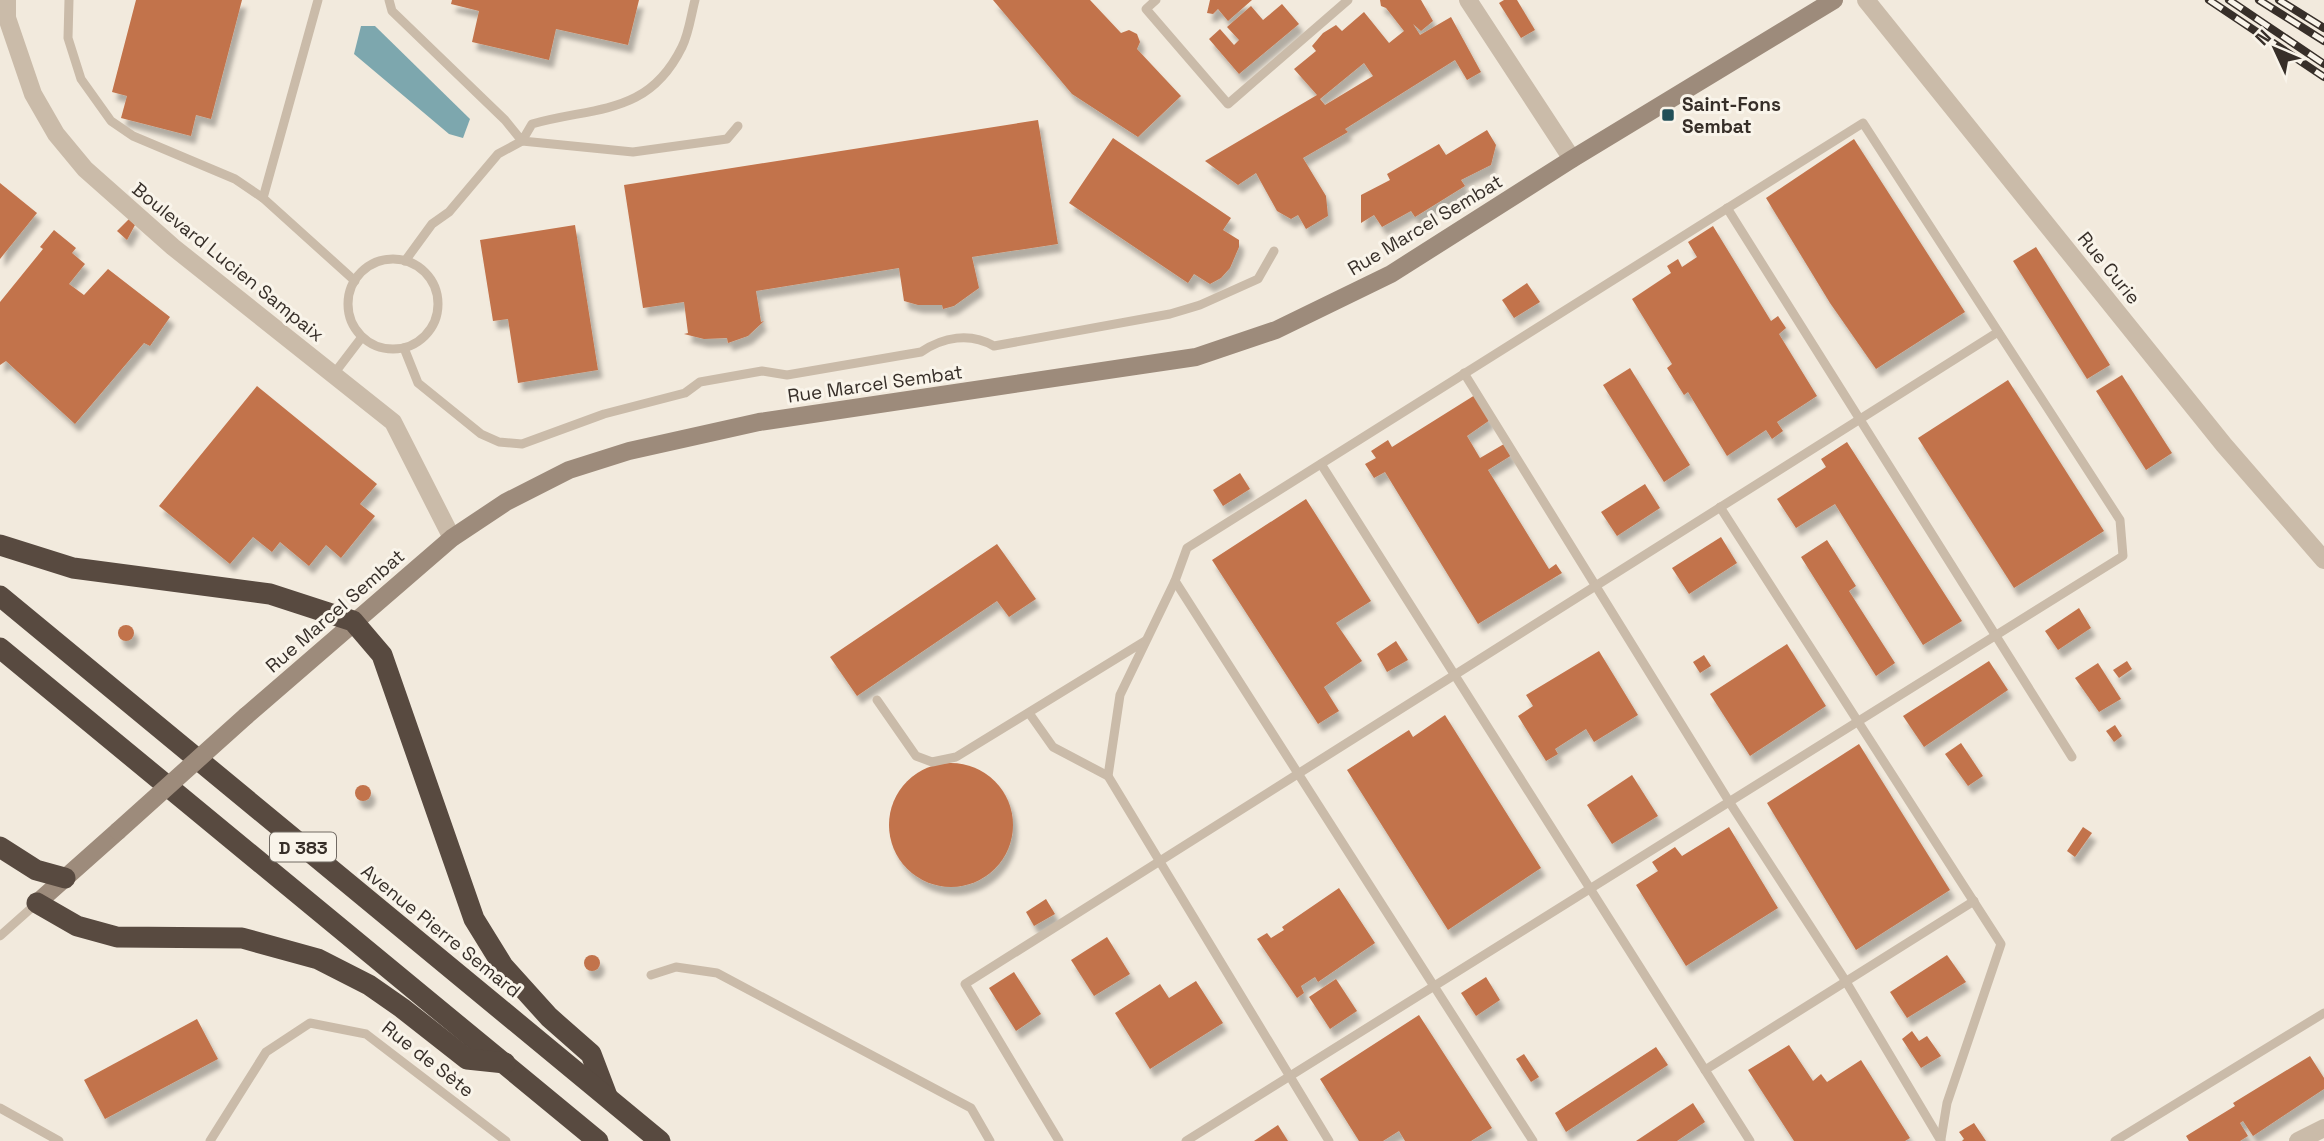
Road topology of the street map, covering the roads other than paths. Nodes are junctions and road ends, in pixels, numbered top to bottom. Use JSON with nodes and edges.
{"nodes":[{"id":1,"x":7,"y":0,"type":"edge"},
{"id":2,"x":69,"y":0,"type":"edge"},
{"id":3,"x":318,"y":0,"type":"edge"},
{"id":4,"x":389,"y":0,"type":"edge"},
{"id":5,"x":695,"y":0,"type":"edge"},
{"id":6,"x":1156,"y":0,"type":"edge"},
{"id":7,"x":1348,"y":0,"type":"edge"},
{"id":8,"x":1468,"y":0,"type":"edge"},
{"id":9,"x":1834,"y":0,"type":"edge"},
{"id":10,"x":1866,"y":0,"type":"edge"},
{"id":11,"x":737,"y":126,"type":"dead end"},
{"id":12,"x":522,"y":141,"type":"junction"},
{"id":13,"x":1572,"y":159,"type":"junction"},
{"id":14,"x":262,"y":198,"type":"junction"},
{"id":15,"x":1727,"y":208,"type":"junction"},
{"id":16,"x":1274,"y":251,"type":"dead end"},
{"id":17,"x":405,"y":261,"type":"junction"},
{"id":18,"x":355,"y":281,"type":"junction"},
{"id":19,"x":1998,"y":332,"type":"junction"},
{"id":20,"x":362,"y":337,"type":"junction"},
{"id":21,"x":404,"y":348,"type":"junction"},
{"id":22,"x":1464,"y":373,"type":"junction"},
{"id":23,"x":333,"y":375,"type":"junction"},
{"id":24,"x":1859,"y":419,"type":"junction"},
{"id":25,"x":1321,"y":464,"type":"junction"},
{"id":26,"x":1720,"y":507,"type":"junction"},
{"id":27,"x":452,"y":538,"type":"junction"},
{"id":28,"x":0,"y":545,"type":"edge"},
{"id":29,"x":2324,"y":560,"type":"edge"},
{"id":30,"x":1175,"y":581,"type":"junction"},
{"id":31,"x":1597,"y":584,"type":"junction"},
{"id":32,"x":0,"y":596,"type":"edge"},
{"id":33,"x":354,"y":621,"type":"junction"},
{"id":34,"x":1996,"y":636,"type":"junction"},
{"id":35,"x":1147,"y":640,"type":"junction"},
{"id":36,"x":0,"y":648,"type":"edge"},
{"id":37,"x":1454,"y":674,"type":"junction"},
{"id":38,"x":877,"y":699,"type":"dead end"},
{"id":39,"x":1029,"y":713,"type":"junction"},
{"id":40,"x":1858,"y":722,"type":"junction"},
{"id":41,"x":2072,"y":757,"type":"dead end"},
{"id":42,"x":1298,"y":772,"type":"junction"},
{"id":43,"x":1108,"y":776,"type":"junction"},
{"id":44,"x":1730,"y":803,"type":"junction"},
{"id":45,"x":0,"y":846,"type":"edge"},
{"id":46,"x":1159,"y":861,"type":"junction"},
{"id":47,"x":65,"y":878,"type":"junction"},
{"id":48,"x":1590,"y":889,"type":"junction"},
{"id":49,"x":1973,"y":901,"type":"junction"},
{"id":50,"x":37,"y":903,"type":"junction"},
{"id":51,"x":0,"y":936,"type":"edge"},
{"id":52,"x":651,"y":975,"type":"dead end"},
{"id":53,"x":1845,"y":980,"type":"junction"},
{"id":54,"x":1434,"y":986,"type":"junction"},
{"id":55,"x":2324,"y":1013,"type":"edge"},
{"id":56,"x":505,"y":1063,"type":"junction"},
{"id":57,"x":1705,"y":1070,"type":"junction"},
{"id":58,"x":1290,"y":1076,"type":"junction"},
{"id":59,"x":607,"y":1096,"type":"junction"},
{"id":60,"x":0,"y":1108,"type":"edge"},
{"id":61,"x":2324,"y":1128,"type":"edge"},
{"id":62,"x":1941,"y":1140,"type":"edge"},
{"id":63,"x":59,"y":1141,"type":"edge"},
{"id":64,"x":211,"y":1141,"type":"edge"},
{"id":65,"x":506,"y":1141,"type":"edge"},
{"id":66,"x":598,"y":1141,"type":"edge"},
{"id":67,"x":660,"y":1141,"type":"edge"},
{"id":68,"x":990,"y":1141,"type":"edge"},
{"id":69,"x":1059,"y":1141,"type":"edge"},
{"id":70,"x":1186,"y":1141,"type":"edge"},
{"id":71,"x":1329,"y":1141,"type":"edge"},
{"id":72,"x":1533,"y":1141,"type":"edge"},
{"id":73,"x":1750,"y":1141,"type":"edge"},
{"id":74,"x":2115,"y":1141,"type":"edge"},
{"id":75,"x":2298,"y":1141,"type":"edge"}],
"edges":[{"from":1,"to":23,"type":"street","name":"Boulevard Lucien Sampaix"},
{"from":2,"to":14,"type":"lane"},
{"from":3,"to":14,"type":"lane"},
{"from":4,"to":12,"type":"lane"},
{"from":5,"to":12,"type":"lane"},
{"from":6,"to":7,"type":"lane"},
{"from":8,"to":13,"type":"street"},
{"from":9,"to":13,"type":"main road","name":"Rue Marcel Sembat"},
{"from":10,"to":29,"type":"street","name":"Rue Curie"},
{"from":11,"to":12,"type":"lane"},
{"from":12,"to":17,"type":"lane"},
{"from":13,"to":27,"type":"main road","name":"Rue Marcel Sembat"},
{"from":14,"to":18,"type":"lane"},
{"from":15,"to":19,"type":"lane"},
{"from":15,"to":22,"type":"lane"},
{"from":15,"to":24,"type":"lane"},
{"from":16,"to":21,"type":"lane"},
{"from":17,"to":18,"type":"lane"},
{"from":17,"to":21,"type":"lane"},
{"from":18,"to":20,"type":"lane"},
{"from":19,"to":24,"type":"lane"},
{"from":19,"to":34,"type":"lane"},
{"from":20,"to":21,"type":"lane"},
{"from":20,"to":23,"type":"lane"},
{"from":22,"to":25,"type":"lane"},
{"from":22,"to":31,"type":"lane"},
{"from":23,"to":27,"type":"street","name":"Boulevard Lucien Sampaix"},
{"from":24,"to":26,"type":"lane"},
{"from":24,"to":34,"type":"lane"},
{"from":25,"to":30,"type":"lane"},
{"from":25,"to":37,"type":"lane"},
{"from":26,"to":31,"type":"lane"},
{"from":26,"to":40,"type":"lane"},
{"from":27,"to":33,"type":"main road","name":"Rue Marcel Sembat"},
{"from":28,"to":33,"type":"highway"},
{"from":30,"to":35,"type":"lane"},
{"from":30,"to":42,"type":"lane"},
{"from":31,"to":37,"type":"lane"},
{"from":31,"to":44,"type":"lane"},
{"from":32,"to":59,"type":"highway","name":"Avenue Pierre Semard","number":"D 383"},
{"from":33,"to":47,"type":"main road","name":"Rue Marcel Sembat","bridge":true},
{"from":33,"to":59,"type":"highway"},
{"from":34,"to":40,"type":"lane"},
{"from":34,"to":41,"type":"lane"},
{"from":35,"to":39,"type":"lane"},
{"from":35,"to":43,"type":"lane"},
{"from":36,"to":56,"type":"highway","number":"D 383"},
{"from":37,"to":42,"type":"lane"},
{"from":37,"to":48,"type":"lane"},
{"from":38,"to":39,"type":"lane"},
{"from":39,"to":43,"type":"lane"},
{"from":40,"to":44,"type":"lane"},
{"from":40,"to":49,"type":"lane"},
{"from":42,"to":46,"type":"lane"},
{"from":42,"to":54,"type":"lane"},
{"from":43,"to":46,"type":"lane"},
{"from":44,"to":48,"type":"lane"},
{"from":44,"to":53,"type":"lane"},
{"from":45,"to":47,"type":"highway"},
{"from":46,"to":58,"type":"lane"},
{"from":46,"to":69,"type":"lane"},
{"from":47,"to":50,"type":"main road","name":"Rue Marcel Sembat"},
{"from":48,"to":54,"type":"lane"},
{"from":48,"to":57,"type":"lane"},
{"from":49,"to":53,"type":"lane"},
{"from":49,"to":62,"type":"lane"},
{"from":50,"to":51,"type":"lane","name":"Rue Marcel Sembat"},
{"from":50,"to":56,"type":"highway"},
{"from":52,"to":68,"type":"lane"},
{"from":53,"to":57,"type":"lane"},
{"from":53,"to":62,"type":"lane"},
{"from":54,"to":58,"type":"lane"},
{"from":54,"to":72,"type":"lane"},
{"from":55,"to":74,"type":"lane"},
{"from":56,"to":66,"type":"highway","number":"D 383"},
{"from":57,"to":73,"type":"lane"},
{"from":58,"to":70,"type":"lane"},
{"from":58,"to":71,"type":"lane"},
{"from":59,"to":67,"type":"highway","name":"Avenue Pierre Semard","number":"D 383"},
{"from":60,"to":63,"type":"lane"},
{"from":61,"to":75,"type":"street"},
{"from":64,"to":65,"type":"lane","name":"Rue de Sète"}]}
